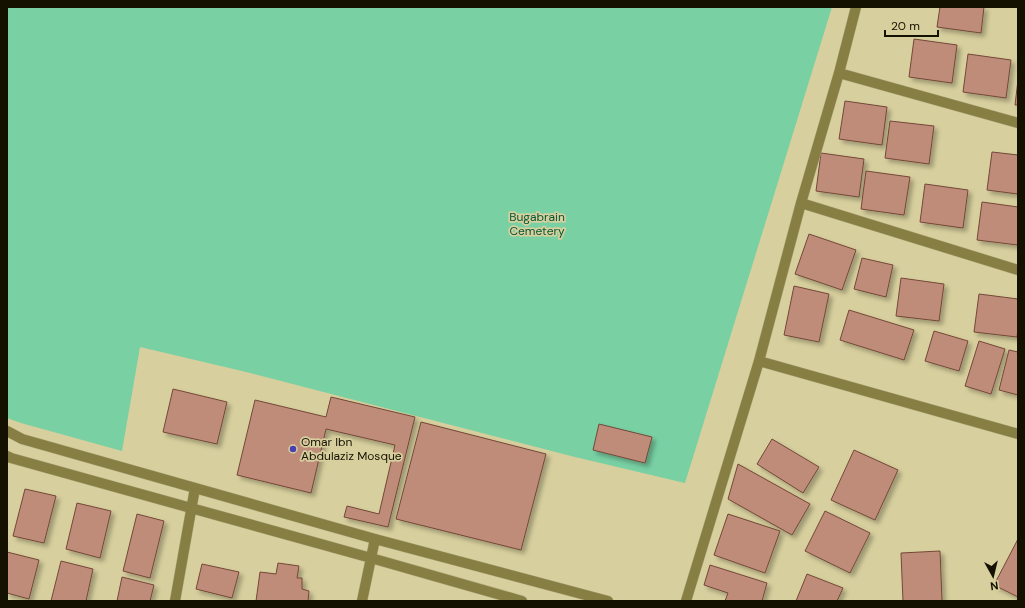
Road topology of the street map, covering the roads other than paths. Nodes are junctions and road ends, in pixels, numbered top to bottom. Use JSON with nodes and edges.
{"nodes":[{"id":1,"x":856,"y":7,"type":"edge"},
{"id":2,"x":838,"y":73,"type":"junction"},
{"id":3,"x":1018,"y":123,"type":"edge"},
{"id":4,"x":801,"y":203,"type":"junction"},
{"id":5,"x":1018,"y":270,"type":"edge"},
{"id":6,"x":759,"y":361,"type":"junction"},
{"id":7,"x":7,"y":431,"type":"edge"},
{"id":8,"x":1018,"y":434,"type":"edge"},
{"id":9,"x":7,"y":456,"type":"edge"},
{"id":10,"x":195,"y":488,"type":"junction"},
{"id":11,"x":192,"y":508,"type":"junction"},
{"id":12,"x":375,"y":539,"type":"junction"},
{"id":13,"x":371,"y":558,"type":"junction"},
{"id":14,"x":175,"y":601,"type":"edge"},
{"id":15,"x":362,"y":601,"type":"edge"},
{"id":16,"x":522,"y":601,"type":"edge"},
{"id":17,"x":608,"y":601,"type":"edge"},
{"id":18,"x":686,"y":601,"type":"edge"}],
"edges":[{"from":1,"to":2,"type":"street"},
{"from":2,"to":3,"type":"street"},
{"from":2,"to":4,"type":"street"},
{"from":4,"to":5,"type":"street"},
{"from":4,"to":6,"type":"street"},
{"from":6,"to":8,"type":"street"},
{"from":6,"to":18,"type":"street"},
{"from":7,"to":10,"type":"street"},
{"from":9,"to":11,"type":"street"},
{"from":10,"to":11,"type":"street"},
{"from":10,"to":12,"type":"street"},
{"from":11,"to":13,"type":"street"},
{"from":11,"to":14,"type":"street"},
{"from":12,"to":13,"type":"street"},
{"from":12,"to":17,"type":"street"},
{"from":13,"to":15,"type":"street"},
{"from":13,"to":16,"type":"street"}]}
